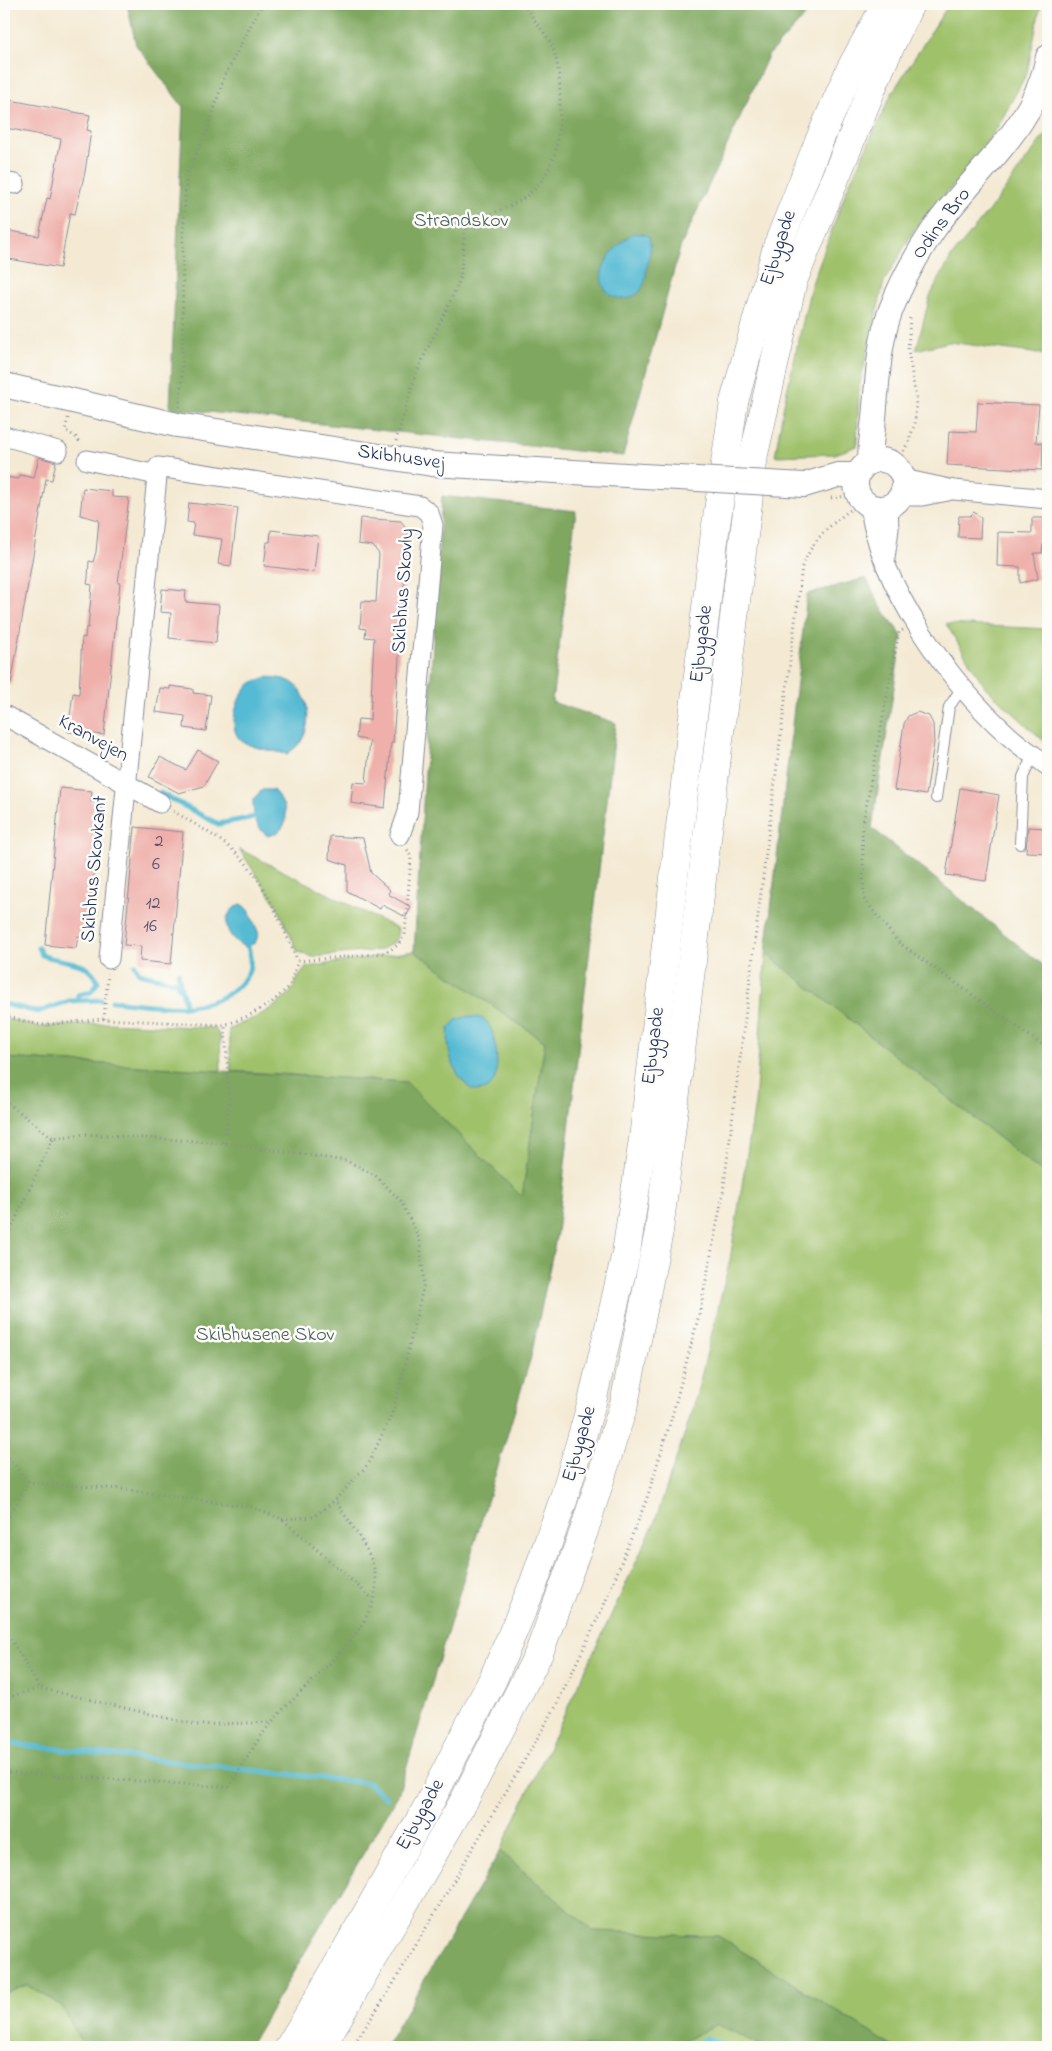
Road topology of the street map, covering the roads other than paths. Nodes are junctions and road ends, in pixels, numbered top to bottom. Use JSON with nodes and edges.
{"nodes":[{"id":1,"x":886,"y":4,"type":"edge"},
{"id":2,"x":910,"y":4,"type":"edge"},
{"id":3,"x":925,"y":4,"type":"edge"},
{"id":4,"x":1048,"y":57,"type":"edge"},
{"id":5,"x":882,"y":64,"type":"junction"},
{"id":6,"x":4,"y":385,"type":"edge"},
{"id":7,"x":4,"y":436,"type":"edge"},
{"id":8,"x":58,"y":451,"type":"dead end"},
{"id":9,"x":88,"y":460,"type":"road end"},
{"id":10,"x":157,"y":475,"type":"junction"},
{"id":11,"x":881,"y":483,"type":"junction"},
{"id":12,"x":1048,"y":499,"type":"edge"},
{"id":13,"x":963,"y":686,"type":"junction"},
{"id":14,"x":4,"y":715,"type":"edge"},
{"id":15,"x":1033,"y":755,"type":"junction"},
{"id":16,"x":1048,"y":766,"type":"edge"},
{"id":17,"x":125,"y":782,"type":"junction"},
{"id":18,"x":936,"y":798,"type":"dead end"},
{"id":19,"x":160,"y":803,"type":"road end"},
{"id":20,"x":400,"y":835,"type":"road end"},
{"id":21,"x":1020,"y":844,"type":"dead end"},
{"id":22,"x":109,"y":959,"type":"road end"},
{"id":23,"x":288,"y":2047,"type":"edge"},
{"id":24,"x":321,"y":2047,"type":"edge"}],
"edges":[{"from":1,"to":23,"type":"main road","name":"Ejbygade"},
{"from":2,"to":5,"type":"main road"},
{"from":3,"to":5,"type":"main road"},
{"from":4,"to":11,"type":"street","name":"Odins Bro"},
{"from":5,"to":24,"type":"main road","name":"Ejbygade"},
{"from":6,"to":11,"type":"street","name":"Skibhusvej","bridge":true},
{"from":7,"to":8,"type":"street"},
{"from":9,"to":10,"type":"street","name":"Skibhus Skovly"},
{"from":10,"to":17,"type":"street"},
{"from":10,"to":20,"type":"street","name":"Skibhus Skovly"},
{"from":11,"to":12,"type":"street","name":"Skibhusvej"},
{"from":11,"to":13,"type":"street"},
{"from":13,"to":15,"type":"street"},
{"from":13,"to":18,"type":"lane"},
{"from":14,"to":17,"type":"street","name":"Kranvejen"},
{"from":15,"to":16,"type":"street"},
{"from":15,"to":21,"type":"lane"},
{"from":17,"to":19,"type":"street","name":"Kranvejen"},
{"from":17,"to":22,"type":"street","name":"Skibhus Skovkant"}]}
